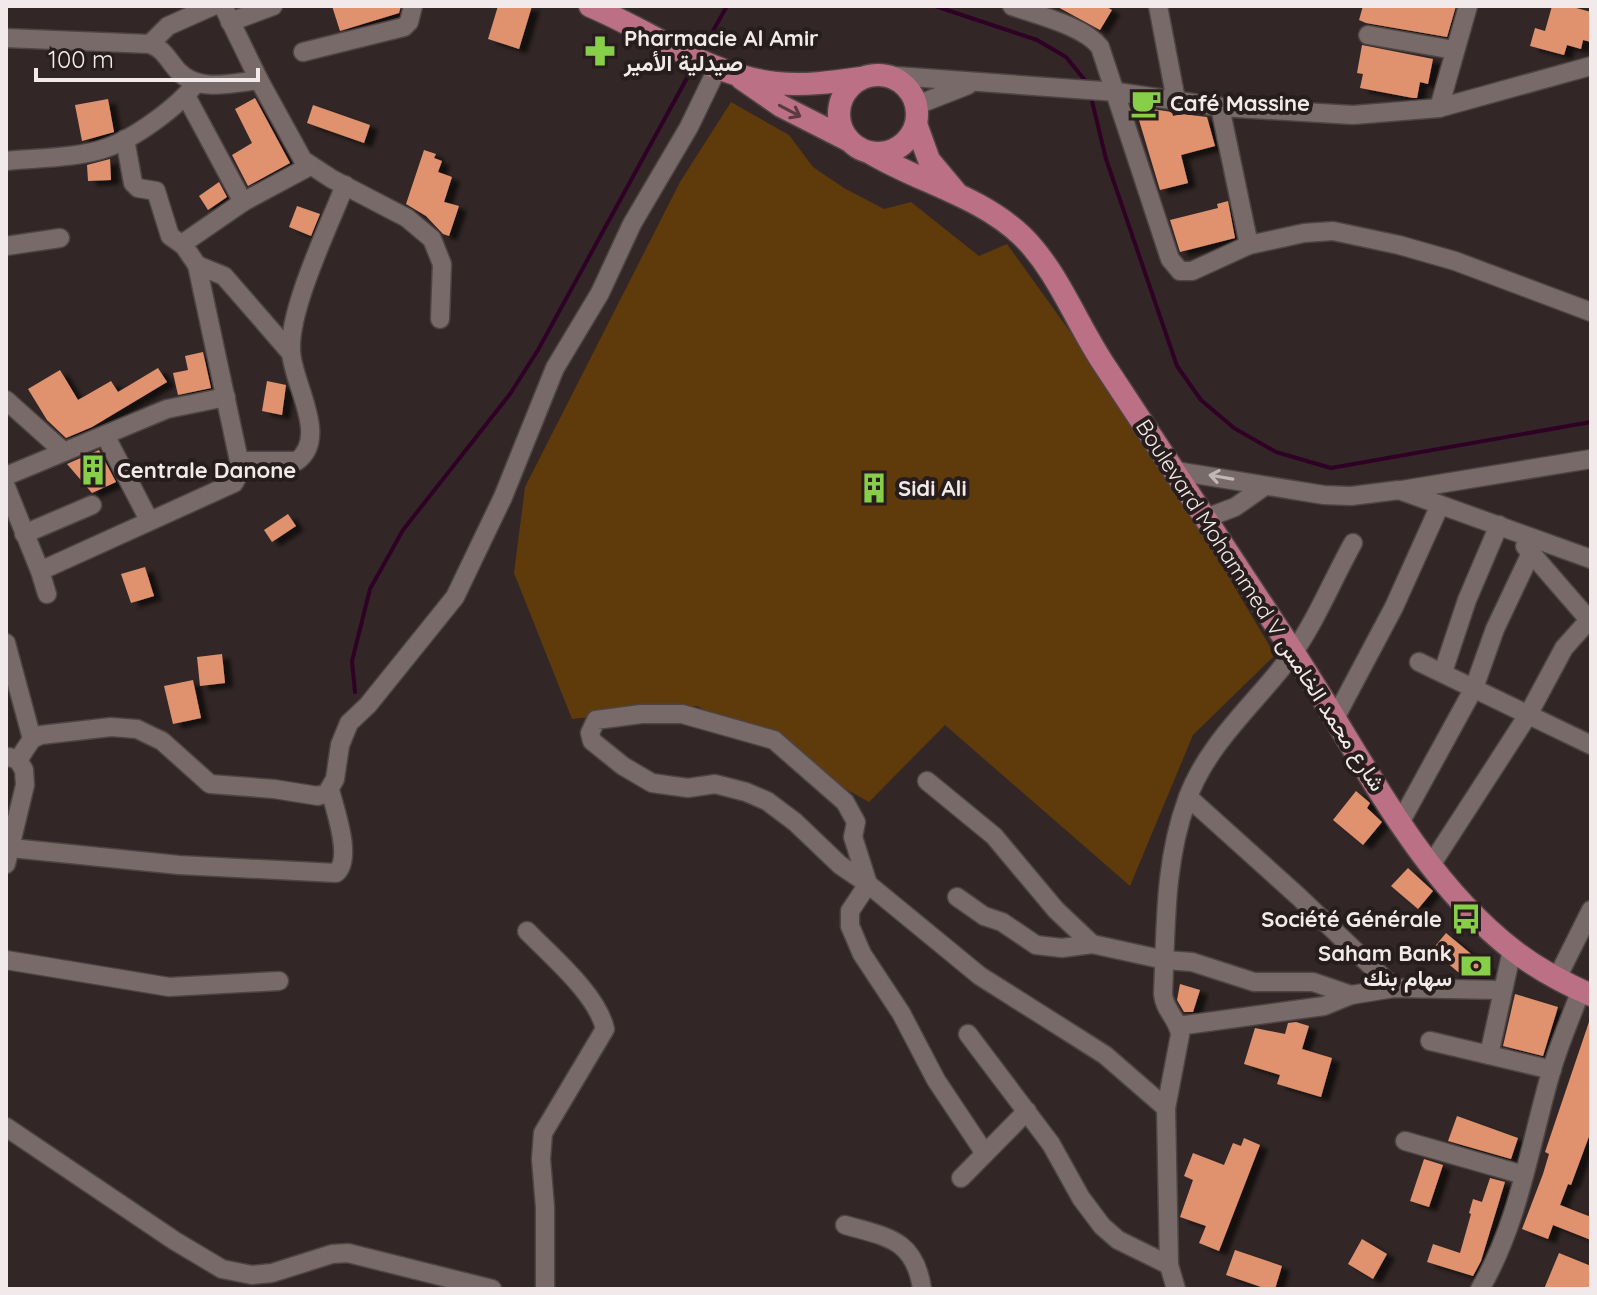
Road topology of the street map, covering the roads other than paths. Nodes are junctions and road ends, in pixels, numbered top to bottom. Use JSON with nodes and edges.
{"nodes":[{"id":1,"x":213,"y":6,"type":"edge"},
{"id":2,"x":273,"y":6,"type":"edge"},
{"id":3,"x":413,"y":6,"type":"edge"},
{"id":4,"x":590,"y":6,"type":"edge"},
{"id":5,"x":1012,"y":6,"type":"edge"},
{"id":6,"x":1158,"y":6,"type":"edge"},
{"id":7,"x":1468,"y":6,"type":"edge"},
{"id":8,"x":1038,"y":10,"type":"edge"},
{"id":9,"x":226,"y":14,"type":"edge"},
{"id":10,"x":1368,"y":35,"type":"dead end"},
{"id":11,"x":6,"y":38,"type":"edge"},
{"id":12,"x":150,"y":44,"type":"junction"},
{"id":13,"x":1454,"y":50,"type":"junction"},
{"id":14,"x":303,"y":52,"type":"dead end"},
{"id":15,"x":1591,"y":66,"type":"edge"},
{"id":16,"x":718,"y":67,"type":"junction"},
{"id":17,"x":872,"y":76,"type":"junction"},
{"id":18,"x":259,"y":80,"type":"junction"},
{"id":19,"x":983,"y":81,"type":"junction"},
{"id":20,"x":191,"y":89,"type":"junction"},
{"id":21,"x":1114,"y":92,"type":"junction"},
{"id":22,"x":1176,"y":100,"type":"junction"},
{"id":23,"x":1220,"y":107,"type":"junction"},
{"id":24,"x":1439,"y":108,"type":"junction"},
{"id":25,"x":916,"y":114,"type":"junction"},
{"id":26,"x":125,"y":139,"type":"junction"},
{"id":27,"x":848,"y":140,"type":"junction"},
{"id":28,"x":869,"y":152,"type":"junction"},
{"id":29,"x":6,"y":161,"type":"edge"},
{"id":30,"x":310,"y":166,"type":"junction"},
{"id":31,"x":345,"y":185,"type":"junction"},
{"id":32,"x":956,"y":192,"type":"junction"},
{"id":33,"x":243,"y":202,"type":"junction"},
{"id":34,"x":60,"y":238,"type":"dead end"},
{"id":35,"x":182,"y":244,"type":"junction"},
{"id":36,"x":1249,"y":245,"type":"junction"},
{"id":37,"x":6,"y":246,"type":"edge"},
{"id":38,"x":197,"y":265,"type":"junction"},
{"id":39,"x":1591,"y":312,"type":"edge"},
{"id":40,"x":440,"y":319,"type":"dead end"},
{"id":41,"x":290,"y":352,"type":"junction"},
{"id":42,"x":226,"y":397,"type":"junction"},
{"id":43,"x":6,"y":400,"type":"edge"},
{"id":44,"x":105,"y":435,"type":"junction"},
{"id":45,"x":64,"y":452,"type":"junction"},
{"id":46,"x":1591,"y":459,"type":"edge"},
{"id":47,"x":240,"y":461,"type":"junction"},
{"id":48,"x":1176,"y":471,"type":"junction"},
{"id":49,"x":6,"y":476,"type":"edge"},
{"id":50,"x":1265,"y":486,"type":"junction"},
{"id":51,"x":6,"y":487,"type":"edge"},
{"id":52,"x":1399,"y":490,"type":"junction"},
{"id":53,"x":92,"y":505,"type":"dead end"},
{"id":54,"x":1440,"y":505,"type":"junction"},
{"id":55,"x":1206,"y":518,"type":"junction"},
{"id":56,"x":149,"y":520,"type":"junction"},
{"id":57,"x":1505,"y":527,"type":"junction"},
{"id":58,"x":24,"y":534,"type":"junction"},
{"id":59,"x":1353,"y":543,"type":"dead end"},
{"id":60,"x":1531,"y":553,"type":"junction"},
{"id":61,"x":1591,"y":559,"type":"edge"},
{"id":62,"x":40,"y":571,"type":"junction"},
{"id":63,"x":47,"y":594,"type":"dead end"},
{"id":64,"x":1590,"y":621,"type":"edge"},
{"id":65,"x":6,"y":643,"type":"edge"},
{"id":66,"x":1294,"y":652,"type":"junction"},
{"id":67,"x":1419,"y":662,"type":"dead end"},
{"id":68,"x":10,"y":670,"type":"edge"},
{"id":69,"x":1443,"y":672,"type":"junction"},
{"id":70,"x":1474,"y":688,"type":"junction"},
{"id":71,"x":1528,"y":715,"type":"junction"},
{"id":72,"x":1334,"y":720,"type":"junction"},
{"id":73,"x":32,"y":739,"type":"junction"},
{"id":74,"x":1591,"y":745,"type":"edge"},
{"id":75,"x":12,"y":759,"type":"edge"},
{"id":76,"x":927,"y":781,"type":"dead end"},
{"id":77,"x":330,"y":790,"type":"junction"},
{"id":78,"x":1188,"y":797,"type":"junction"},
{"id":79,"x":1401,"y":821,"type":"junction"},
{"id":80,"x":8,"y":856,"type":"edge"},
{"id":81,"x":1431,"y":865,"type":"junction"},
{"id":82,"x":868,"y":884,"type":"junction"},
{"id":83,"x":957,"y":897,"type":"dead end"},
{"id":84,"x":1591,"y":910,"type":"edge"},
{"id":85,"x":527,"y":931,"type":"dead end"},
{"id":86,"x":1092,"y":944,"type":"junction"},
{"id":87,"x":1512,"y":950,"type":"junction"},
{"id":88,"x":6,"y":960,"type":"edge"},
{"id":89,"x":1165,"y":960,"type":"junction"},
{"id":90,"x":1557,"y":978,"type":"junction"},
{"id":91,"x":279,"y":981,"type":"dead end"},
{"id":92,"x":1394,"y":988,"type":"junction"},
{"id":93,"x":1502,"y":990,"type":"junction"},
{"id":94,"x":1586,"y":993,"type":"edge"},
{"id":95,"x":1351,"y":995,"type":"junction"},
{"id":96,"x":1178,"y":1026,"type":"junction"},
{"id":97,"x":968,"y":1034,"type":"dead end"},
{"id":98,"x":1430,"y":1041,"type":"dead end"},
{"id":99,"x":1489,"y":1055,"type":"junction"},
{"id":100,"x":1552,"y":1070,"type":"junction"},
{"id":101,"x":1166,"y":1108,"type":"junction"},
{"id":102,"x":1027,"y":1111,"type":"junction"},
{"id":103,"x":6,"y":1127,"type":"edge"},
{"id":104,"x":1405,"y":1141,"type":"dead end"},
{"id":105,"x":984,"y":1152,"type":"junction"},
{"id":106,"x":1524,"y":1175,"type":"junction"},
{"id":107,"x":961,"y":1178,"type":"dead end"},
{"id":108,"x":845,"y":1225,"type":"dead end"},
{"id":109,"x":1169,"y":1265,"type":"junction"},
{"id":110,"x":492,"y":1289,"type":"edge"},
{"id":111,"x":545,"y":1289,"type":"edge"},
{"id":112,"x":922,"y":1289,"type":"edge"},
{"id":113,"x":1176,"y":1289,"type":"edge"},
{"id":114,"x":1480,"y":1289,"type":"edge"}],
"edges":[{"from":1,"to":12,"type":"street"},
{"from":2,"to":9,"type":"street"},
{"from":3,"to":14,"type":"street"},
{"from":4,"to":16,"type":"main road"},
{"from":5,"to":8,"type":"street"},
{"from":6,"to":22,"type":"street"},
{"from":7,"to":13,"type":"street"},
{"from":8,"to":21,"type":"street"},
{"from":9,"to":18,"type":"street"},
{"from":10,"to":13,"type":"street"},
{"from":11,"to":12,"type":"street"},
{"from":12,"to":20,"type":"street"},
{"from":13,"to":24,"type":"street"},
{"from":15,"to":24,"type":"street"},
{"from":16,"to":17,"type":"main road"},
{"from":16,"to":27,"type":"main road","one_way":true},
{"from":16,"to":77,"type":"street"},
{"from":17,"to":19,"type":"street"},
{"from":17,"to":25,"type":"main road"},
{"from":17,"to":27,"type":"main road"},
{"from":18,"to":20,"type":"street"},
{"from":18,"to":30,"type":"street"},
{"from":19,"to":21,"type":"street"},
{"from":19,"to":25,"type":"street"},
{"from":20,"to":26,"type":"street"},
{"from":20,"to":33,"type":"street"},
{"from":21,"to":22,"type":"street"},
{"from":21,"to":36,"type":"street"},
{"from":22,"to":23,"type":"street"},
{"from":23,"to":24,"type":"street"},
{"from":23,"to":36,"type":"street"},
{"from":25,"to":28,"type":"main road"},
{"from":25,"to":32,"type":"main road","name":"Boulevard Mohammed V شارع محمد الخامس"},
{"from":26,"to":29,"type":"street"},
{"from":26,"to":35,"type":"street"},
{"from":27,"to":28,"type":"main road"},
{"from":28,"to":32,"type":"main road","name":"Boulevard Mohammed V شارع محمد الخامس"},
{"from":30,"to":31,"type":"street"},
{"from":30,"to":33,"type":"street"},
{"from":31,"to":40,"type":"street"},
{"from":31,"to":41,"type":"street"},
{"from":32,"to":48,"type":"main road","name":"Boulevard Mohammed V شارع محمد الخامس"},
{"from":33,"to":35,"type":"street"},
{"from":34,"to":37,"type":"street"},
{"from":35,"to":38,"type":"street"},
{"from":36,"to":39,"type":"street"},
{"from":38,"to":41,"type":"street"},
{"from":38,"to":42,"type":"street"},
{"from":41,"to":47,"type":"street"},
{"from":42,"to":44,"type":"street"},
{"from":42,"to":47,"type":"street"},
{"from":43,"to":45,"type":"street"},
{"from":44,"to":45,"type":"street"},
{"from":44,"to":56,"type":"street"},
{"from":45,"to":49,"type":"street"},
{"from":46,"to":52,"type":"street"},
{"from":47,"to":56,"type":"street"},
{"from":50,"to":48,"type":"street","one_way":true},
{"from":48,"to":55,"type":"main road","name":"Boulevard Mohammed V شارع محمد الخامس"},
{"from":50,"to":52,"type":"street"},
{"from":50,"to":55,"type":"street"},
{"from":51,"to":58,"type":"street"},
{"from":52,"to":54,"type":"street"},
{"from":53,"to":58,"type":"street"},
{"from":54,"to":57,"type":"street"},
{"from":54,"to":72,"type":"street"},
{"from":55,"to":66,"type":"main road","name":"Boulevard Mohammed V شارع محمد الخامس"},
{"from":56,"to":62,"type":"street"},
{"from":57,"to":60,"type":"street"},
{"from":57,"to":61,"type":"street"},
{"from":57,"to":69,"type":"street"},
{"from":58,"to":62,"type":"street"},
{"from":59,"to":66,"type":"street"},
{"from":60,"to":64,"type":"street"},
{"from":60,"to":70,"type":"street"},
{"from":62,"to":63,"type":"street"},
{"from":64,"to":71,"type":"street"},
{"from":65,"to":68,"type":"street"},
{"from":66,"to":72,"type":"main road","name":"Boulevard Mohammed V شارع محمد الخامس"},
{"from":66,"to":78,"type":"street"},
{"from":67,"to":69,"type":"street"},
{"from":68,"to":73,"type":"street"},
{"from":69,"to":70,"type":"street"},
{"from":70,"to":71,"type":"street"},
{"from":70,"to":79,"type":"street"},
{"from":71,"to":74,"type":"street"},
{"from":71,"to":81,"type":"street"},
{"from":72,"to":79,"type":"main road","name":"Boulevard Mohammed V شارع محمد الخامس"},
{"from":73,"to":75,"type":"street"},
{"from":73,"to":77,"type":"street"},
{"from":75,"to":80,"type":"street"},
{"from":76,"to":86,"type":"street"},
{"from":77,"to":80,"type":"street"},
{"from":78,"to":89,"type":"street"},
{"from":78,"to":92,"type":"street"},
{"from":79,"to":81,"type":"main road","name":"Boulevard Mohammed V شارع محمد الخامس"},
{"from":81,"to":87,"type":"main road","name":"Boulevard Mohammed V شارع محمد الخامس"},
{"from":82,"to":82,"type":"street"},
{"from":82,"to":101,"type":"street"},
{"from":82,"to":105,"type":"street"},
{"from":83,"to":86,"type":"street"},
{"from":84,"to":90,"type":"street"},
{"from":85,"to":111,"type":"street"},
{"from":86,"to":89,"type":"street"},
{"from":87,"to":90,"type":"main road","name":"Boulevard Mohammed V شارع محمد الخامس"},
{"from":87,"to":93,"type":"street"},
{"from":88,"to":91,"type":"street"},
{"from":89,"to":95,"type":"street"},
{"from":89,"to":96,"type":"street"},
{"from":90,"to":94,"type":"main road","name":"Boulevard Mohammed V شارع محمد الخامس"},
{"from":92,"to":93,"type":"street"},
{"from":92,"to":95,"type":"street"},
{"from":93,"to":99,"type":"street"},
{"from":94,"to":100,"type":"street"},
{"from":95,"to":96,"type":"street"},
{"from":96,"to":101,"type":"street"},
{"from":97,"to":102,"type":"street"},
{"from":98,"to":99,"type":"street"},
{"from":99,"to":100,"type":"street"},
{"from":100,"to":106,"type":"street"},
{"from":101,"to":109,"type":"street"},
{"from":102,"to":105,"type":"street"},
{"from":102,"to":109,"type":"street"},
{"from":103,"to":110,"type":"street"},
{"from":104,"to":106,"type":"street"},
{"from":105,"to":107,"type":"street"},
{"from":106,"to":114,"type":"street"},
{"from":108,"to":112,"type":"street"},
{"from":109,"to":113,"type":"street"}]}
